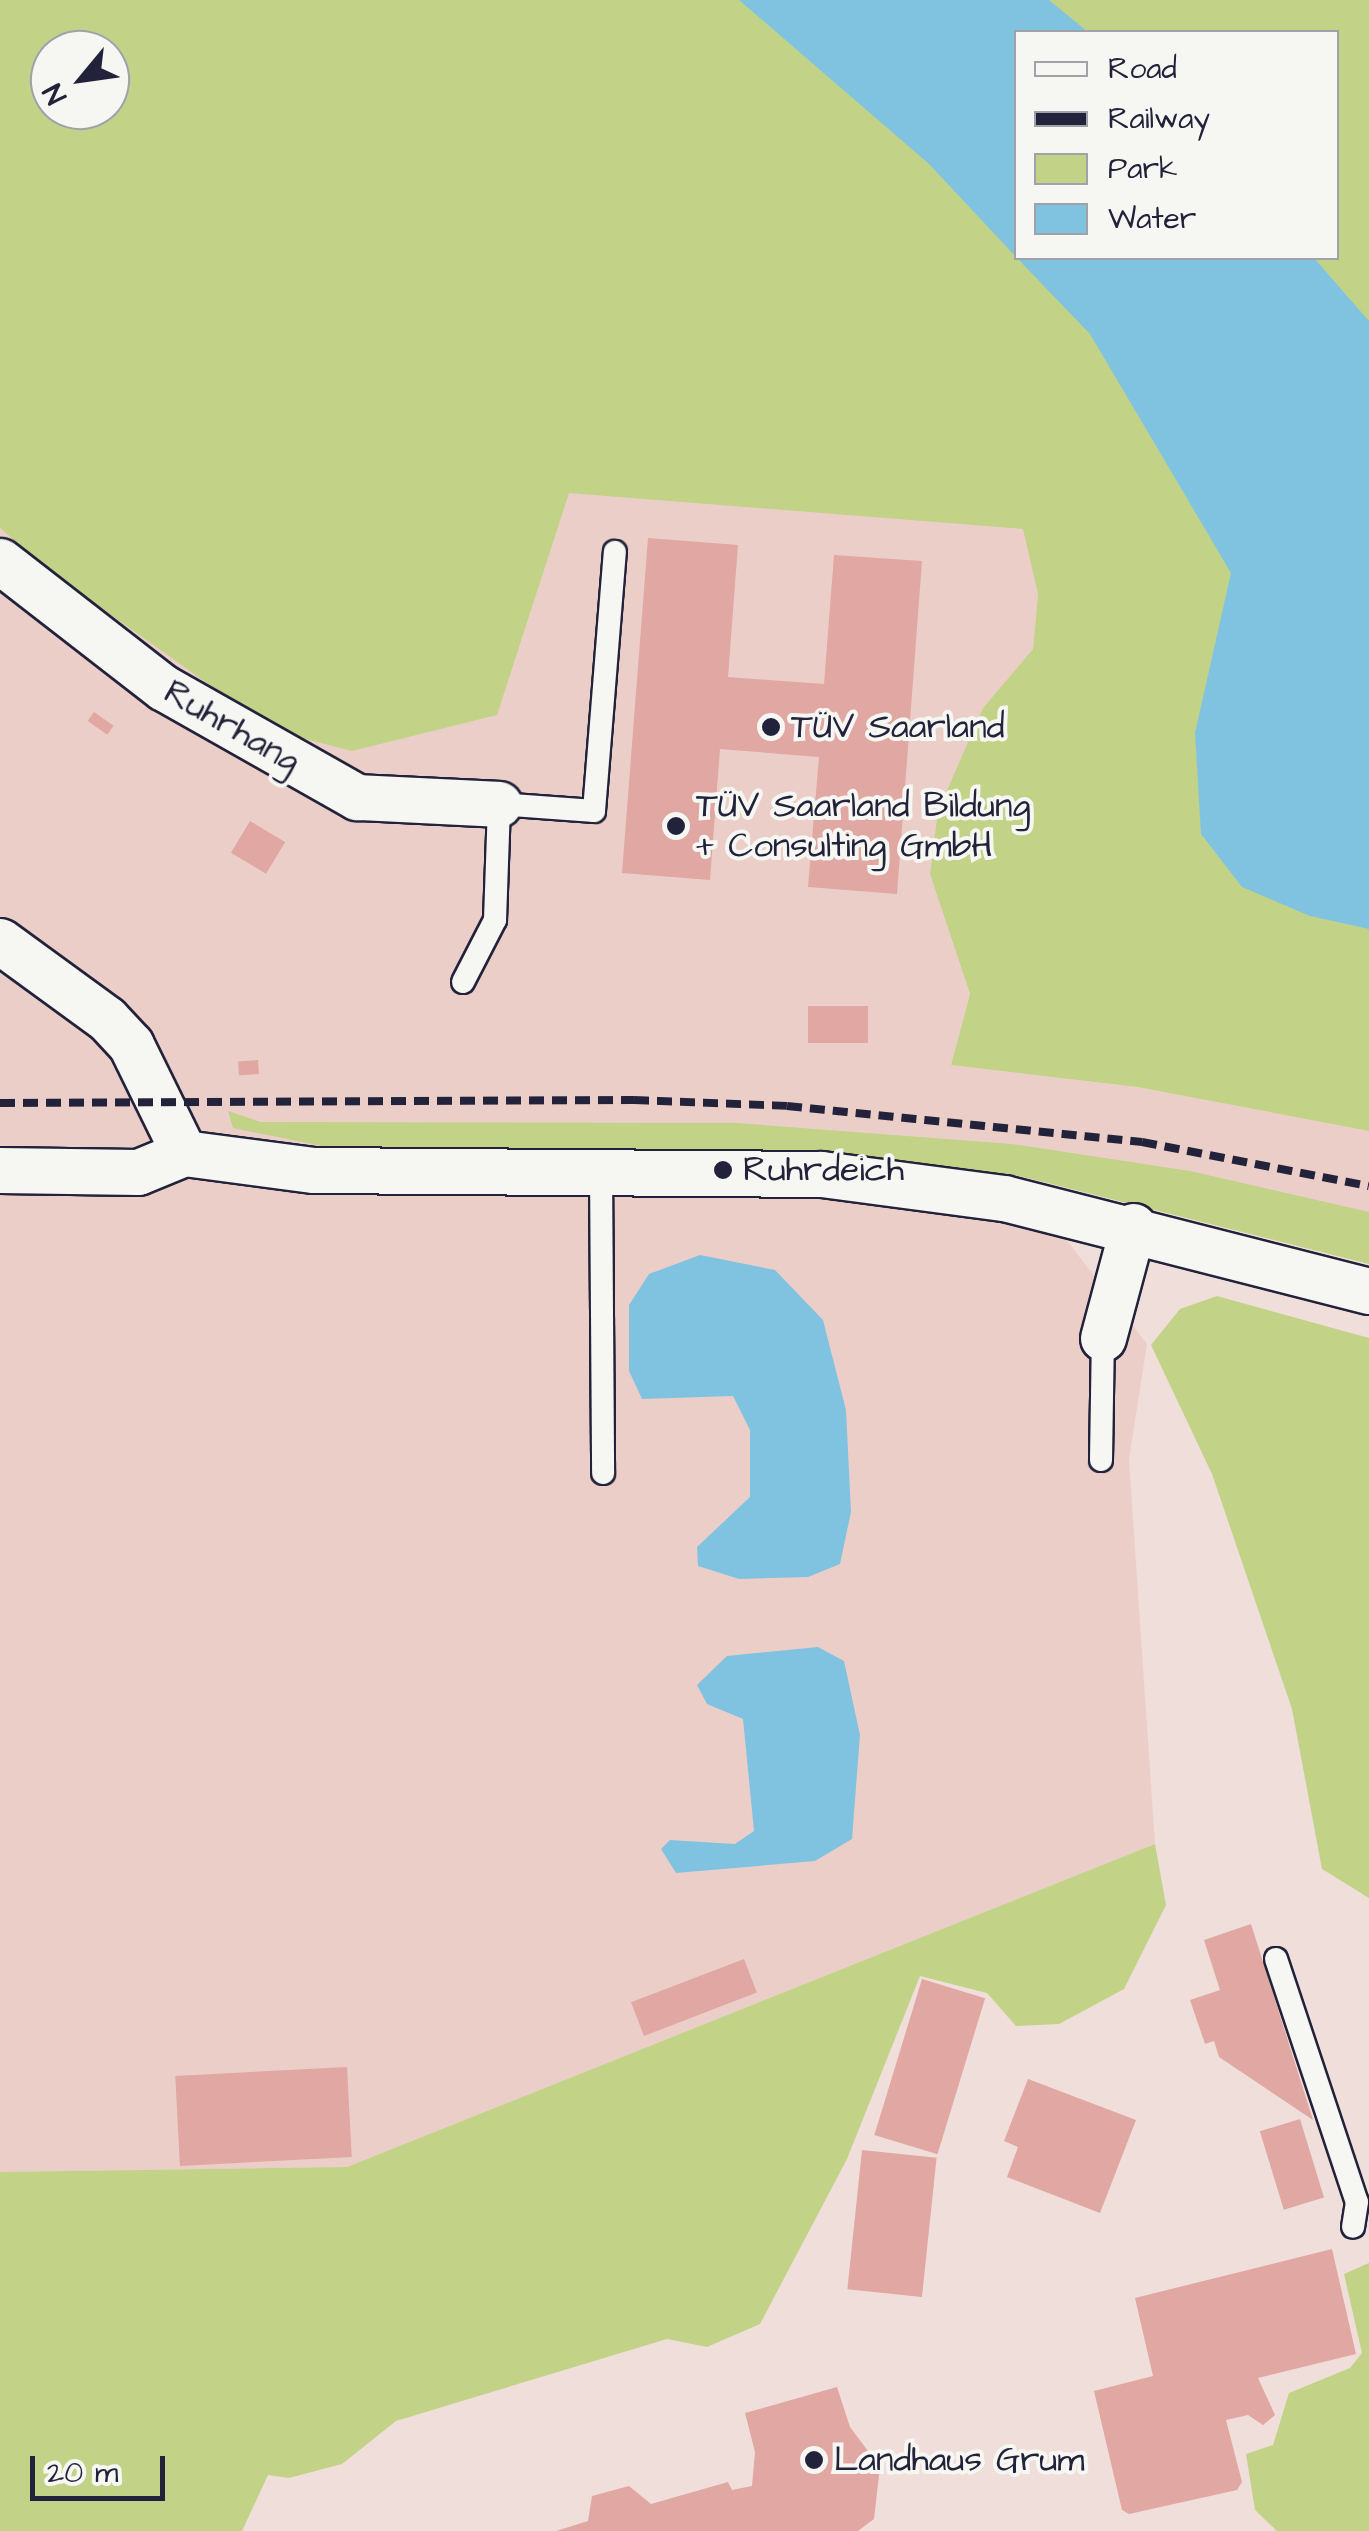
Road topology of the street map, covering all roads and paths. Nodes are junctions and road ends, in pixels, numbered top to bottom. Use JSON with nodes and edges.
{"nodes":[{"id":1,"x":615,"y":552,"type":"dead end"},
{"id":2,"x":0,"y":562,"type":"edge"},
{"id":3,"x":499,"y":804,"type":"junction"},
{"id":4,"x":0,"y":941,"type":"edge"},
{"id":5,"x":463,"y":982,"type":"dead end"},
{"id":6,"x":184,"y":1153,"type":"junction"},
{"id":7,"x":601,"y":1169,"type":"junction"},
{"id":8,"x":0,"y":1170,"type":"edge"},
{"id":9,"x":1133,"y":1226,"type":"junction"},
{"id":10,"x":1369,"y":1291,"type":"edge"},
{"id":11,"x":1103,"y":1338,"type":"joint"},
{"id":12,"x":1101,"y":1460,"type":"dead end"},
{"id":13,"x":602,"y":1473,"type":"dead end"},
{"id":14,"x":1276,"y":1960,"type":"dead end"},
{"id":15,"x":1353,"y":2227,"type":"dead end"}],
"edges":[{"from":1,"to":3,"type":"lane"},
{"from":2,"to":3,"type":"street","name":"Ruhrhang"},
{"from":3,"to":5,"type":"lane"},
{"from":4,"to":6,"type":"street"},
{"from":6,"to":7,"type":"street"},
{"from":6,"to":8,"type":"street"},
{"from":7,"to":9,"type":"street"},
{"from":7,"to":13,"type":"lane"},
{"from":9,"to":10,"type":"street"},
{"from":9,"to":11,"type":"street"},
{"from":11,"to":12,"type":"lane"},
{"from":14,"to":15,"type":"lane"}]}
